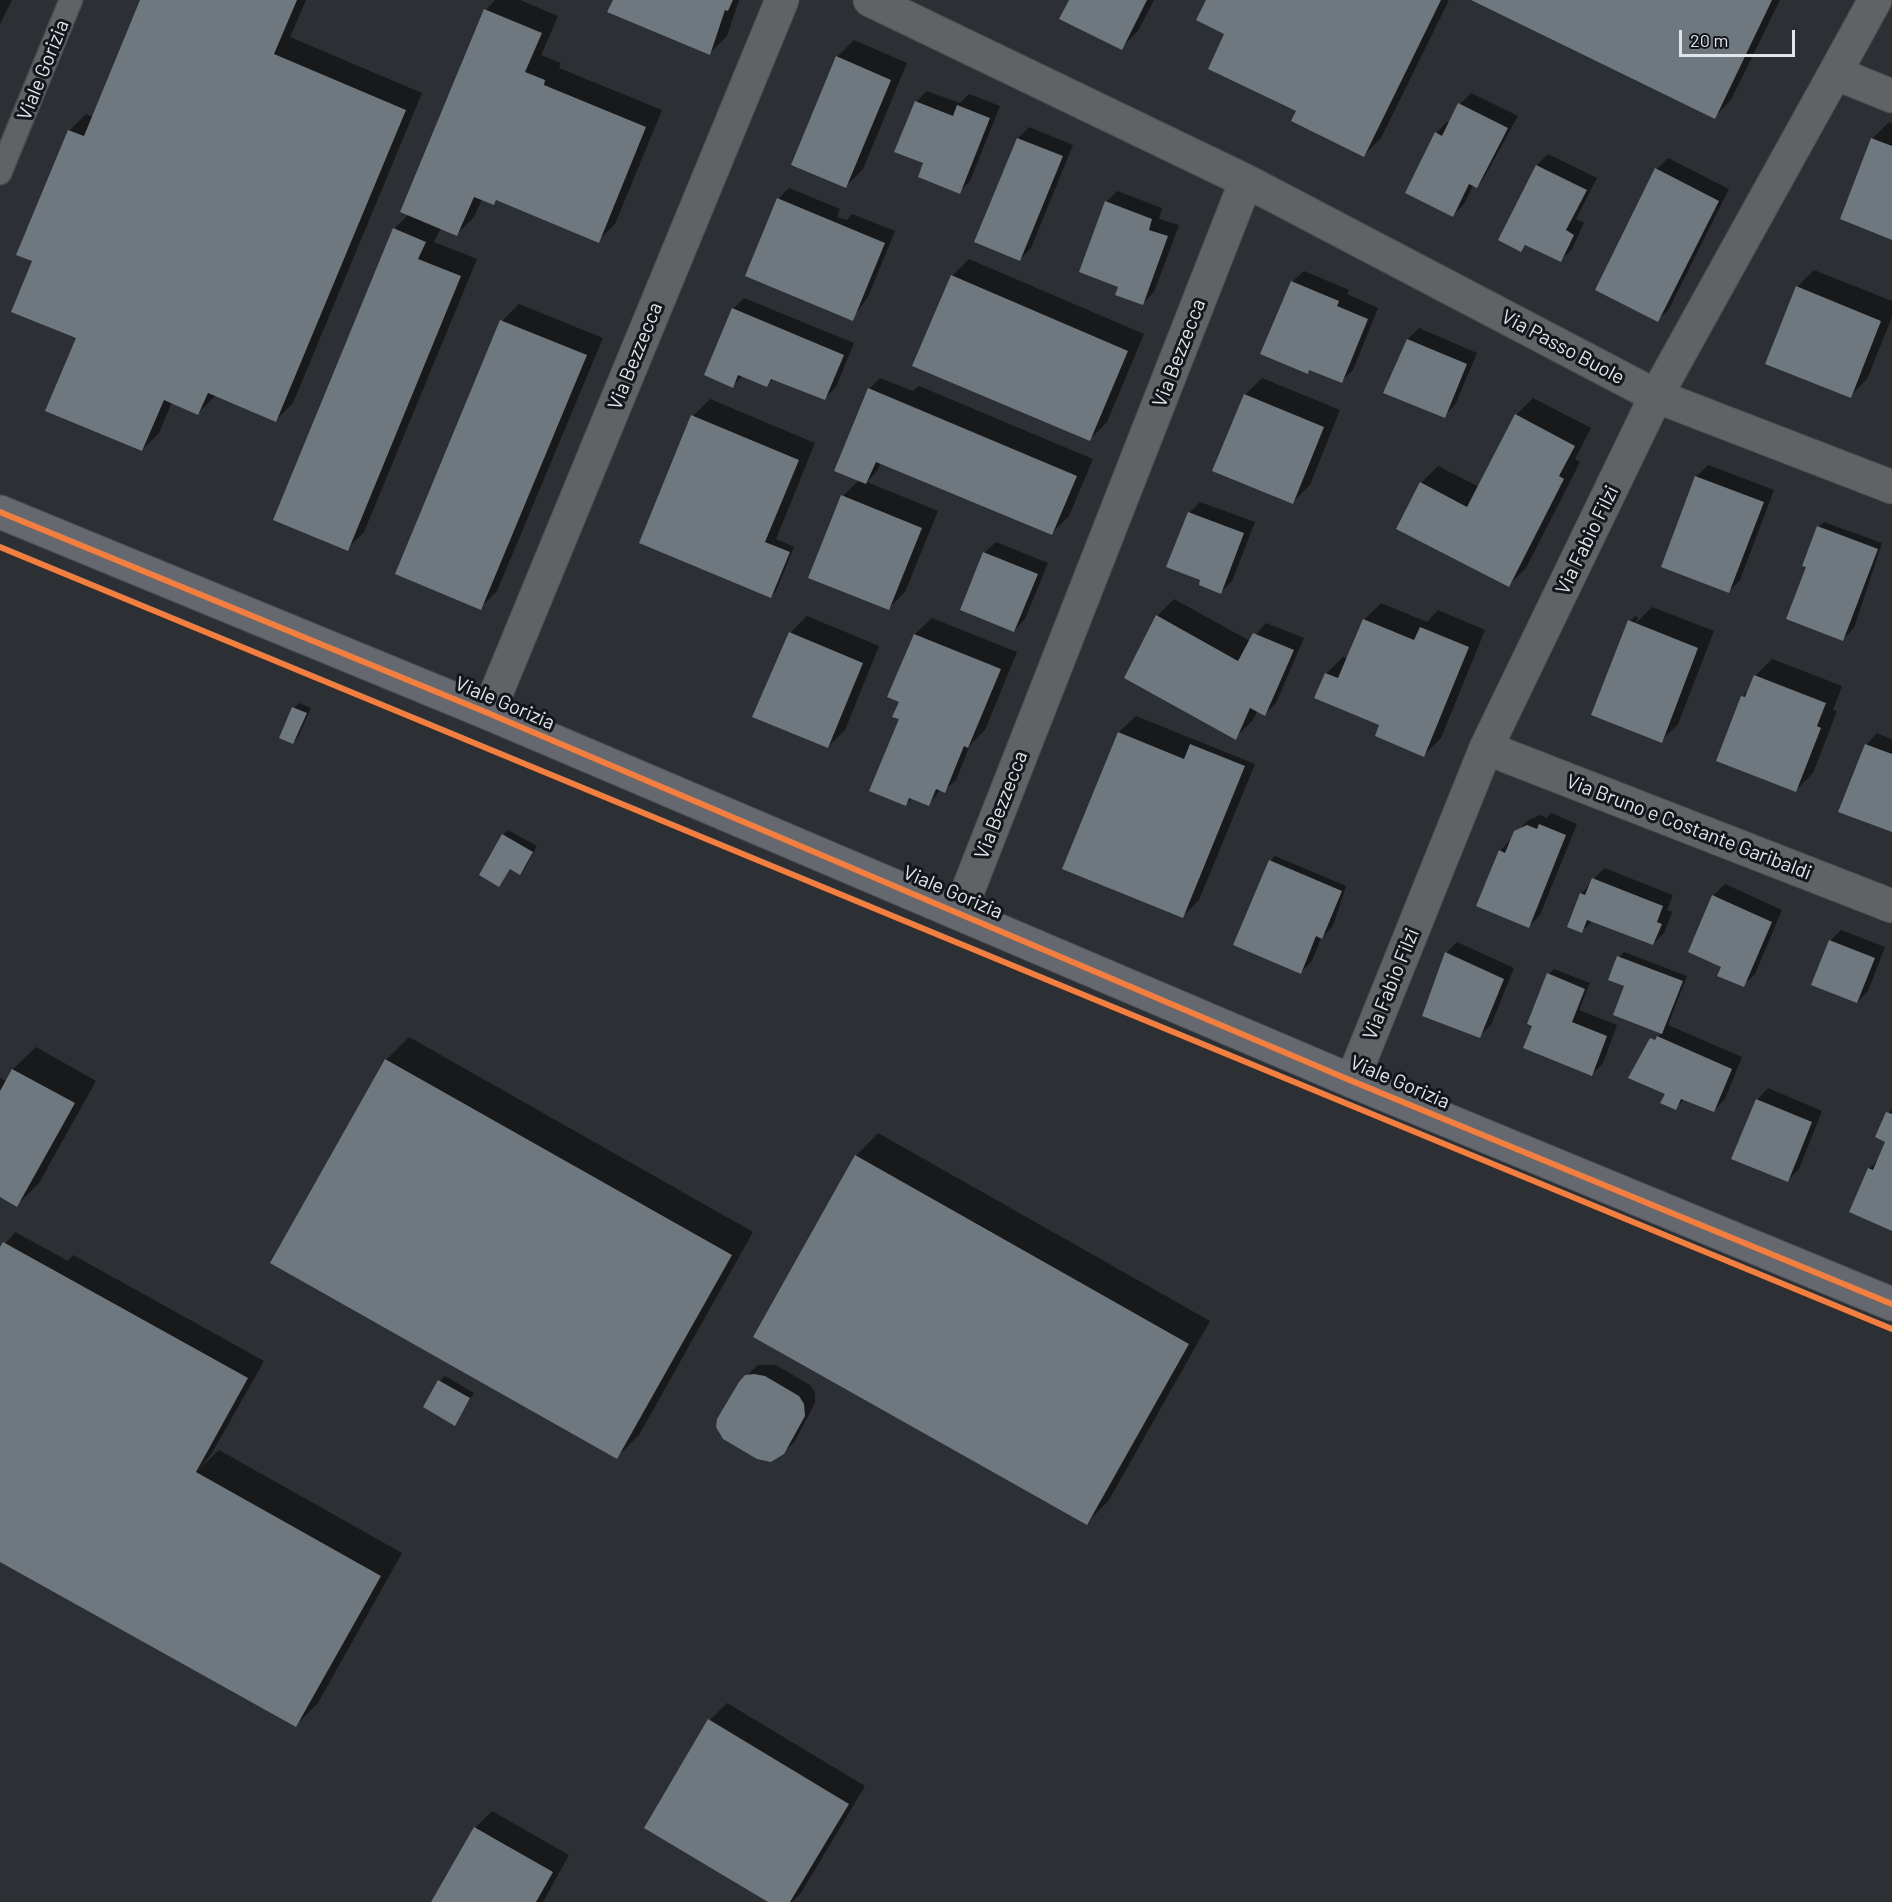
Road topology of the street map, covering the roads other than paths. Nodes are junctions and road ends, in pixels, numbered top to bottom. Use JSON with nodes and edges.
{"nodes":[{"id":1,"x":72,"y":0,"type":"edge"},
{"id":2,"x":782,"y":0,"type":"edge"},
{"id":3,"x":870,"y":0,"type":"edge"},
{"id":4,"x":1875,"y":0,"type":"edge"},
{"id":5,"x":1835,"y":73,"type":"junction"},
{"id":6,"x":1892,"y":96,"type":"edge"},
{"id":7,"x":0,"y":173,"type":"edge"},
{"id":8,"x":1246,"y":181,"type":"junction"},
{"id":9,"x":1656,"y":396,"type":"junction"},
{"id":10,"x":1892,"y":487,"type":"edge"},
{"id":11,"x":0,"y":512,"type":"edge"},
{"id":12,"x":488,"y":713,"type":"junction"},
{"id":13,"x":1486,"y":748,"type":"junction"},
{"id":14,"x":1892,"y":906,"type":"edge"},
{"id":15,"x":959,"y":913,"type":"junction"},
{"id":16,"x":1352,"y":1081,"type":"junction"},
{"id":17,"x":1892,"y":1304,"type":"edge"}],
"edges":[{"from":1,"to":7,"type":"lane","name":"Viale Gorizia"},
{"from":2,"to":12,"type":"street","name":"Via Bezzecca"},
{"from":3,"to":8,"type":"street"},
{"from":4,"to":5,"type":"street","name":"Via Fabio Filzi"},
{"from":5,"to":6,"type":"street"},
{"from":5,"to":9,"type":"street","name":"Via Fabio Filzi"},
{"from":8,"to":9,"type":"street","name":"Via Passo Buole"},
{"from":8,"to":15,"type":"street","name":"Via Bezzecca"},
{"from":9,"to":10,"type":"street","name":"Via Passo Buole"},
{"from":9,"to":13,"type":"street","name":"Via Fabio Filzi"},
{"from":11,"to":12,"type":"street","name":"Viale Gorizia"},
{"from":12,"to":15,"type":"street","name":"Viale Gorizia"},
{"from":13,"to":14,"type":"street","name":"Via Bruno e Costante Garibaldi"},
{"from":13,"to":16,"type":"street","name":"Via Fabio Filzi"},
{"from":15,"to":16,"type":"street","name":"Viale Gorizia"},
{"from":16,"to":17,"type":"street","name":"Viale Gorizia"}]}
